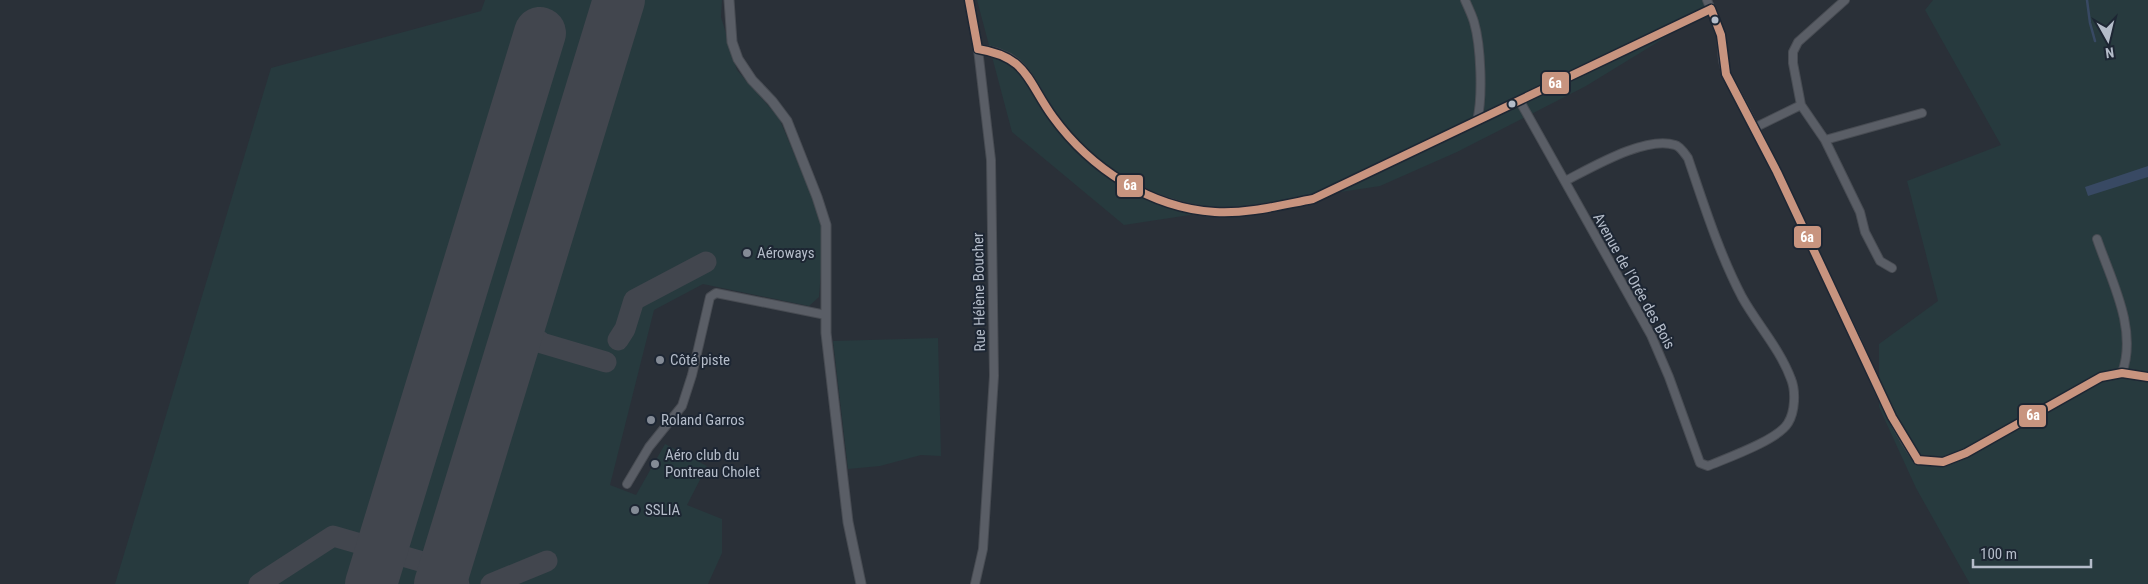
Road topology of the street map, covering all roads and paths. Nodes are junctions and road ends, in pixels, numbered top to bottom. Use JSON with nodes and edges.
{"nodes":[{"id":1,"x":730,"y":0,"type":"edge"},
{"id":2,"x":970,"y":0,"type":"edge"},
{"id":3,"x":1464,"y":0,"type":"edge"},
{"id":4,"x":1707,"y":0,"type":"edge"},
{"id":5,"x":1845,"y":0,"type":"edge"},
{"id":6,"x":1711,"y":9,"type":"junction"},
{"id":7,"x":978,"y":49,"type":"junction"},
{"id":8,"x":1519,"y":102,"type":"junction"},
{"id":9,"x":1802,"y":105,"type":"junction"},
{"id":10,"x":1922,"y":113,"type":"dead end"},
{"id":11,"x":1478,"y":121,"type":"junction"},
{"id":12,"x":1754,"y":128,"type":"junction"},
{"id":13,"x":1825,"y":140,"type":"junction"},
{"id":14,"x":1565,"y":181,"type":"junction"},
{"id":15,"x":2097,"y":239,"type":"dead end"},
{"id":16,"x":1892,"y":268,"type":"dead end"},
{"id":17,"x":826,"y":315,"type":"junction"},
{"id":18,"x":2122,"y":373,"type":"junction"},
{"id":19,"x":2148,"y":377,"type":"edge"},
{"id":20,"x":627,"y":484,"type":"dead end"},
{"id":21,"x":861,"y":584,"type":"edge"},
{"id":22,"x":975,"y":584,"type":"edge"}],
"edges":[{"from":1,"to":17,"type":"street"},
{"from":2,"to":7,"type":"street","name":"Rue Hélène Boucher"},
{"from":3,"to":11,"type":"street"},
{"from":4,"to":6,"type":"street"},
{"from":5,"to":9,"type":"street"},
{"from":6,"to":8,"type":"street"},
{"from":6,"to":12,"type":"street"},
{"from":7,"to":11,"type":"street"},
{"from":7,"to":22,"type":"street","name":"Rue Hélène Boucher"},
{"from":8,"to":11,"type":"street"},
{"from":8,"to":14,"type":"street","name":"Avenue de l’Orée des Bois"},
{"from":9,"to":12,"type":"street"},
{"from":9,"to":13,"type":"street"},
{"from":10,"to":13,"type":"street"},
{"from":12,"to":18,"type":"street"},
{"from":13,"to":16,"type":"street"},
{"from":14,"to":14,"type":"street","name":"Avenue de l’Orée des Bois"},
{"from":15,"to":18,"type":"street"},
{"from":17,"to":20,"type":"street"},
{"from":17,"to":21,"type":"street"},
{"from":18,"to":19,"type":"street"}]}
